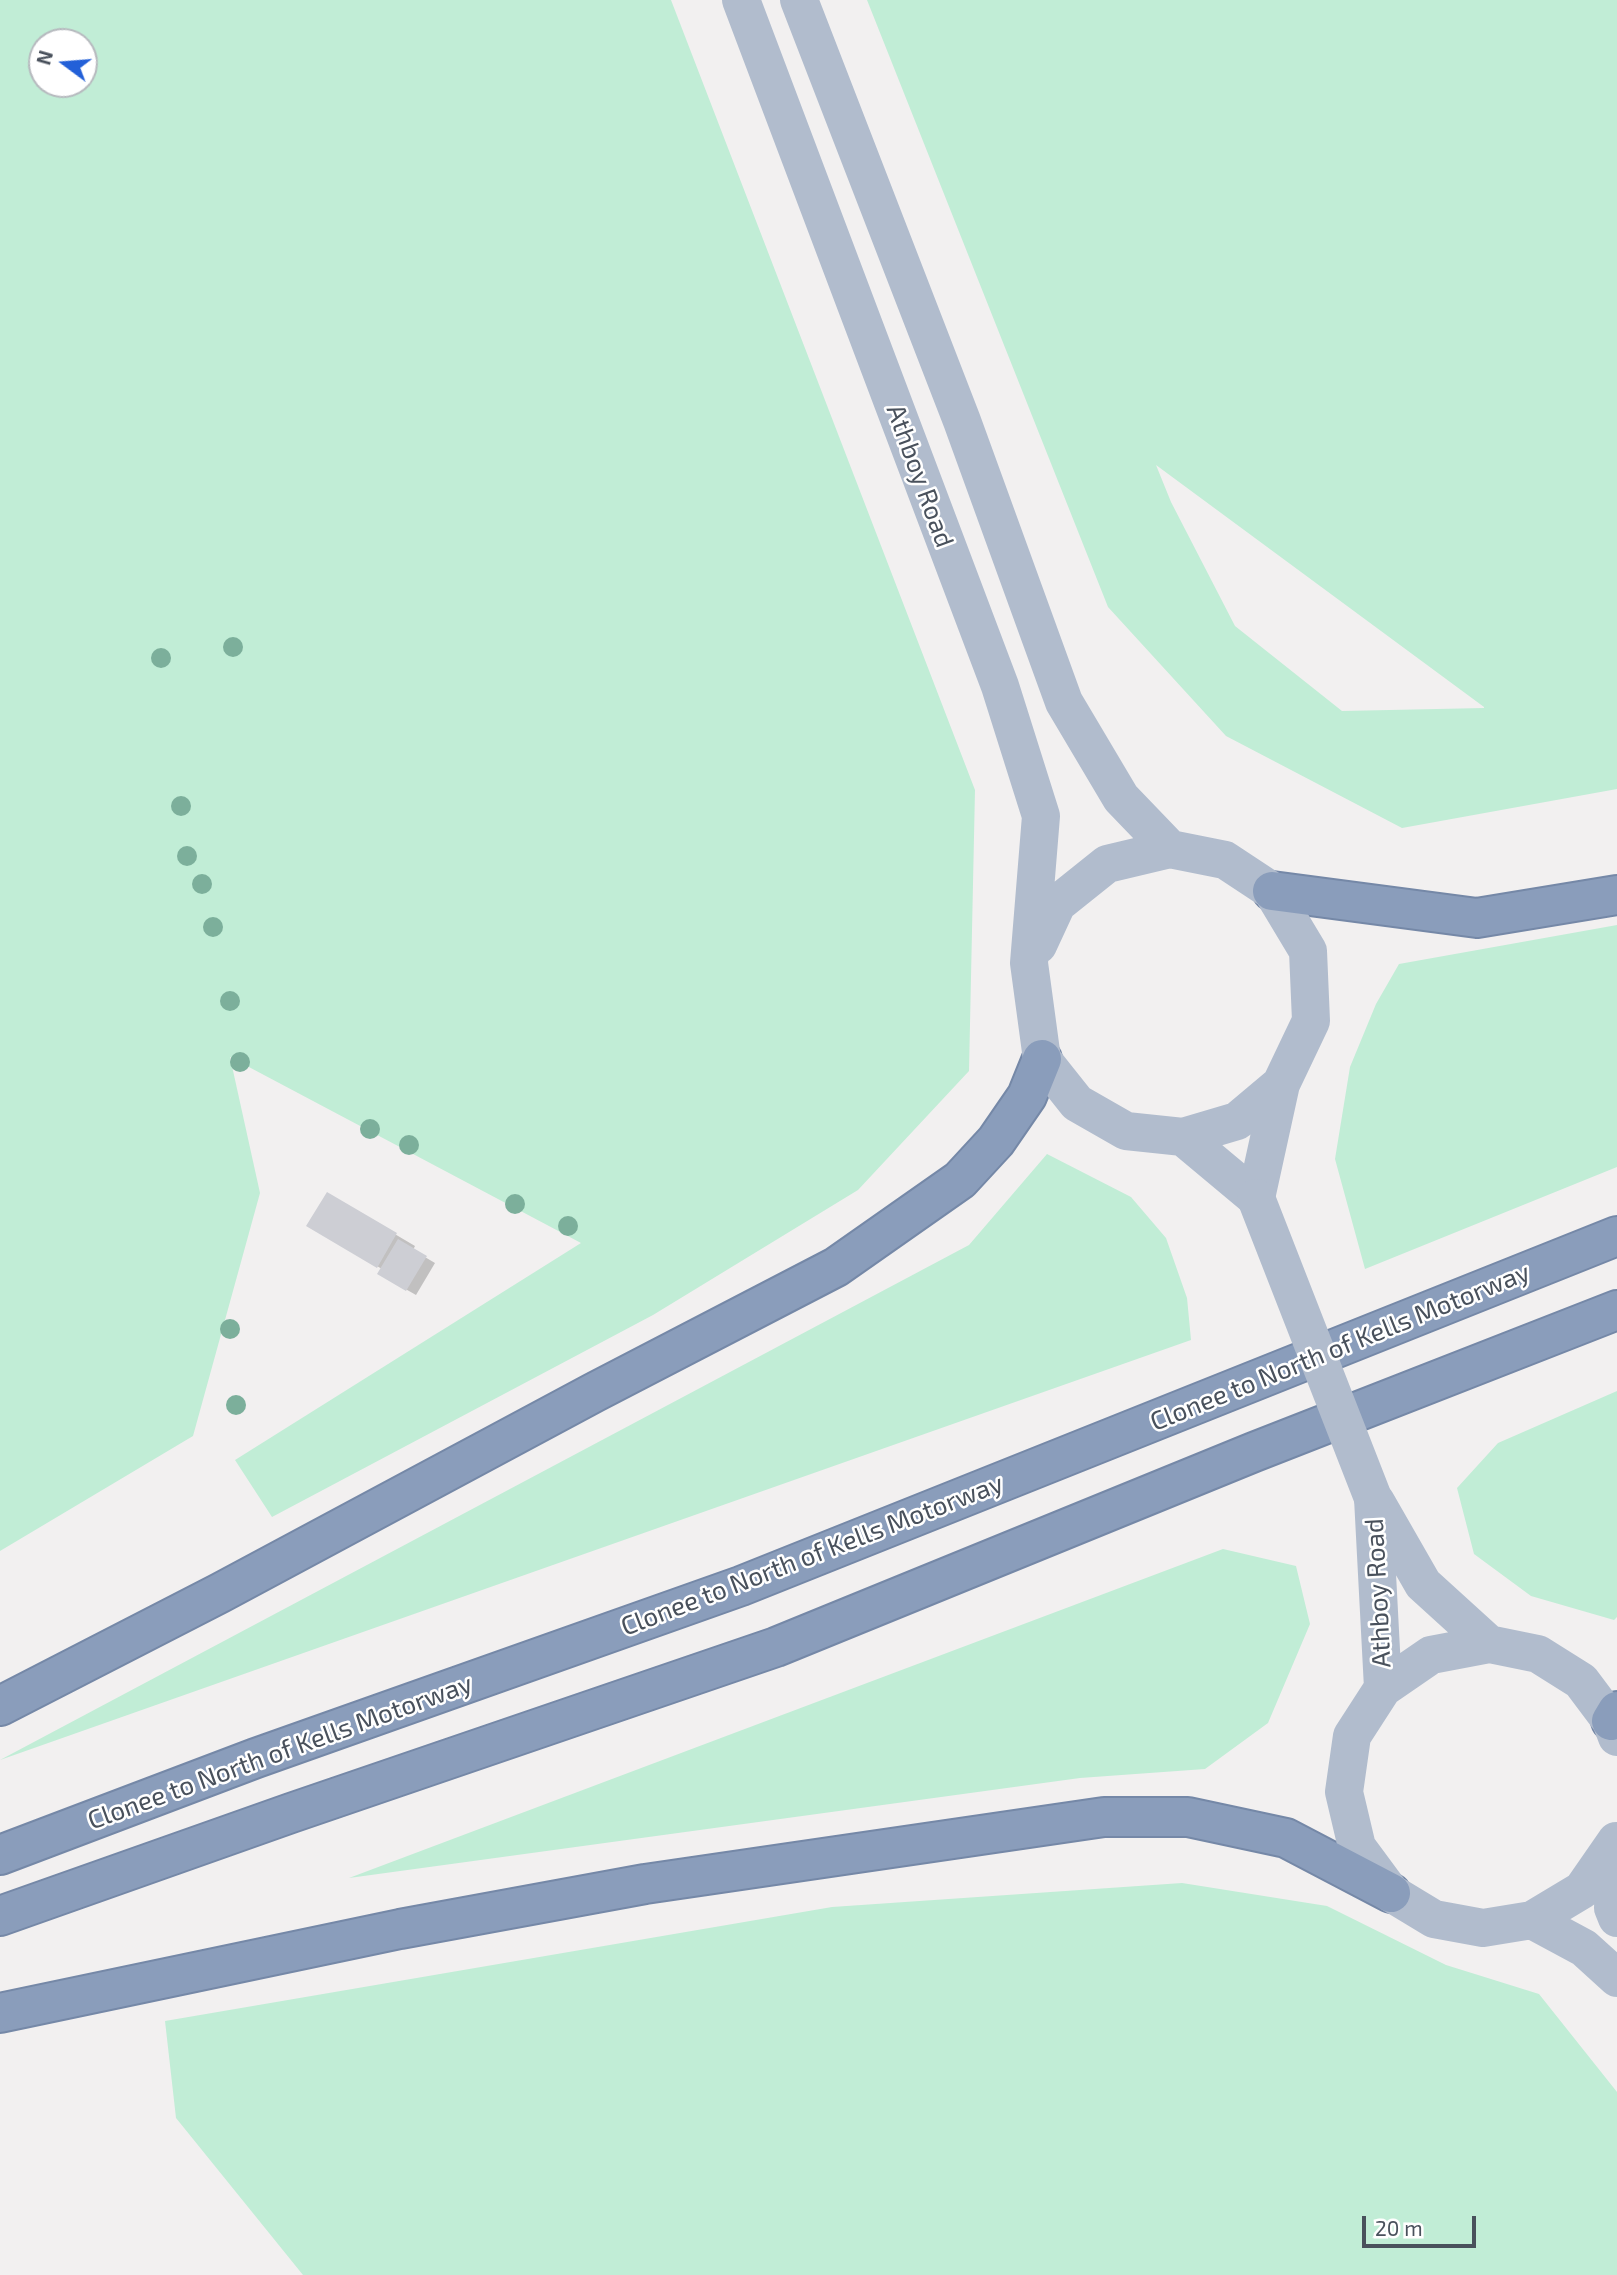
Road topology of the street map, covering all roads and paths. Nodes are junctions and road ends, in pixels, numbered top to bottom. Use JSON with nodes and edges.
{"nodes":[{"id":1,"x":741,"y":0,"type":"edge"},
{"id":2,"x":799,"y":0,"type":"edge"},
{"id":3,"x":1170,"y":849,"type":"junction"},
{"id":4,"x":1272,"y":891,"type":"junction"},
{"id":5,"x":1617,"y":895,"type":"edge"},
{"id":6,"x":1029,"y":963,"type":"junction"},
{"id":7,"x":1042,"y":1059,"type":"junction"},
{"id":8,"x":1282,"y":1084,"type":"junction"},
{"id":9,"x":1183,"y":1137,"type":"junction"},
{"id":10,"x":1256,"y":1198,"type":"junction"},
{"id":11,"x":1617,"y":1237,"type":"edge"},
{"id":12,"x":1617,"y":1310,"type":"edge"},
{"id":13,"x":1373,"y":1498,"type":"junction"},
{"id":14,"x":1489,"y":1644,"type":"junction"},
{"id":15,"x":1383,"y":1688,"type":"junction"},
{"id":16,"x":0,"y":1706,"type":"edge"},
{"id":17,"x":1615,"y":1723,"type":"edge"},
{"id":18,"x":1616,"y":1839,"type":"edge"},
{"id":19,"x":0,"y":1855,"type":"edge"},
{"id":20,"x":1391,"y":1893,"type":"junction"},
{"id":21,"x":0,"y":1916,"type":"edge"},
{"id":22,"x":1617,"y":1918,"type":"edge"},
{"id":23,"x":1532,"y":1920,"type":"junction"},
{"id":24,"x":1617,"y":1978,"type":"edge"},
{"id":25,"x":0,"y":2013,"type":"edge"}],
"edges":[{"from":1,"to":6,"type":"main road","name":"Athboy Road"},
{"from":2,"to":3,"type":"main road"},
{"from":3,"to":4,"type":"main road"},
{"from":3,"to":6,"type":"main road"},
{"from":4,"to":5,"type":"highway"},
{"from":4,"to":8,"type":"main road"},
{"from":6,"to":7,"type":"main road","name":"Athboy Road"},
{"from":7,"to":9,"type":"main road"},
{"from":7,"to":16,"type":"highway"},
{"from":8,"to":9,"type":"main road"},
{"from":8,"to":10,"type":"main road"},
{"from":9,"to":10,"type":"main road","name":"Athboy Road"},
{"from":10,"to":13,"type":"main road","name":"Athboy Road","bridge":true},
{"from":11,"to":19,"type":"highway","name":"Clonee to North of Kells Motorway"},
{"from":12,"to":21,"type":"highway"},
{"from":13,"to":14,"type":"main road","name":"Athboy Road"},
{"from":13,"to":15,"type":"main road","name":"Athboy Road"},
{"from":14,"to":15,"type":"main road","name":"Athboy Road"},
{"from":14,"to":17,"type":"main road","name":"Athboy Road"},
{"from":15,"to":20,"type":"main road","name":"Athboy Road"},
{"from":18,"to":22,"type":"main road","name":"Athboy Road"},
{"from":18,"to":23,"type":"main road","name":"Athboy Road"},
{"from":20,"to":23,"type":"main road","name":"Athboy Road"},
{"from":20,"to":25,"type":"highway"},
{"from":23,"to":24,"type":"main road"}]}
